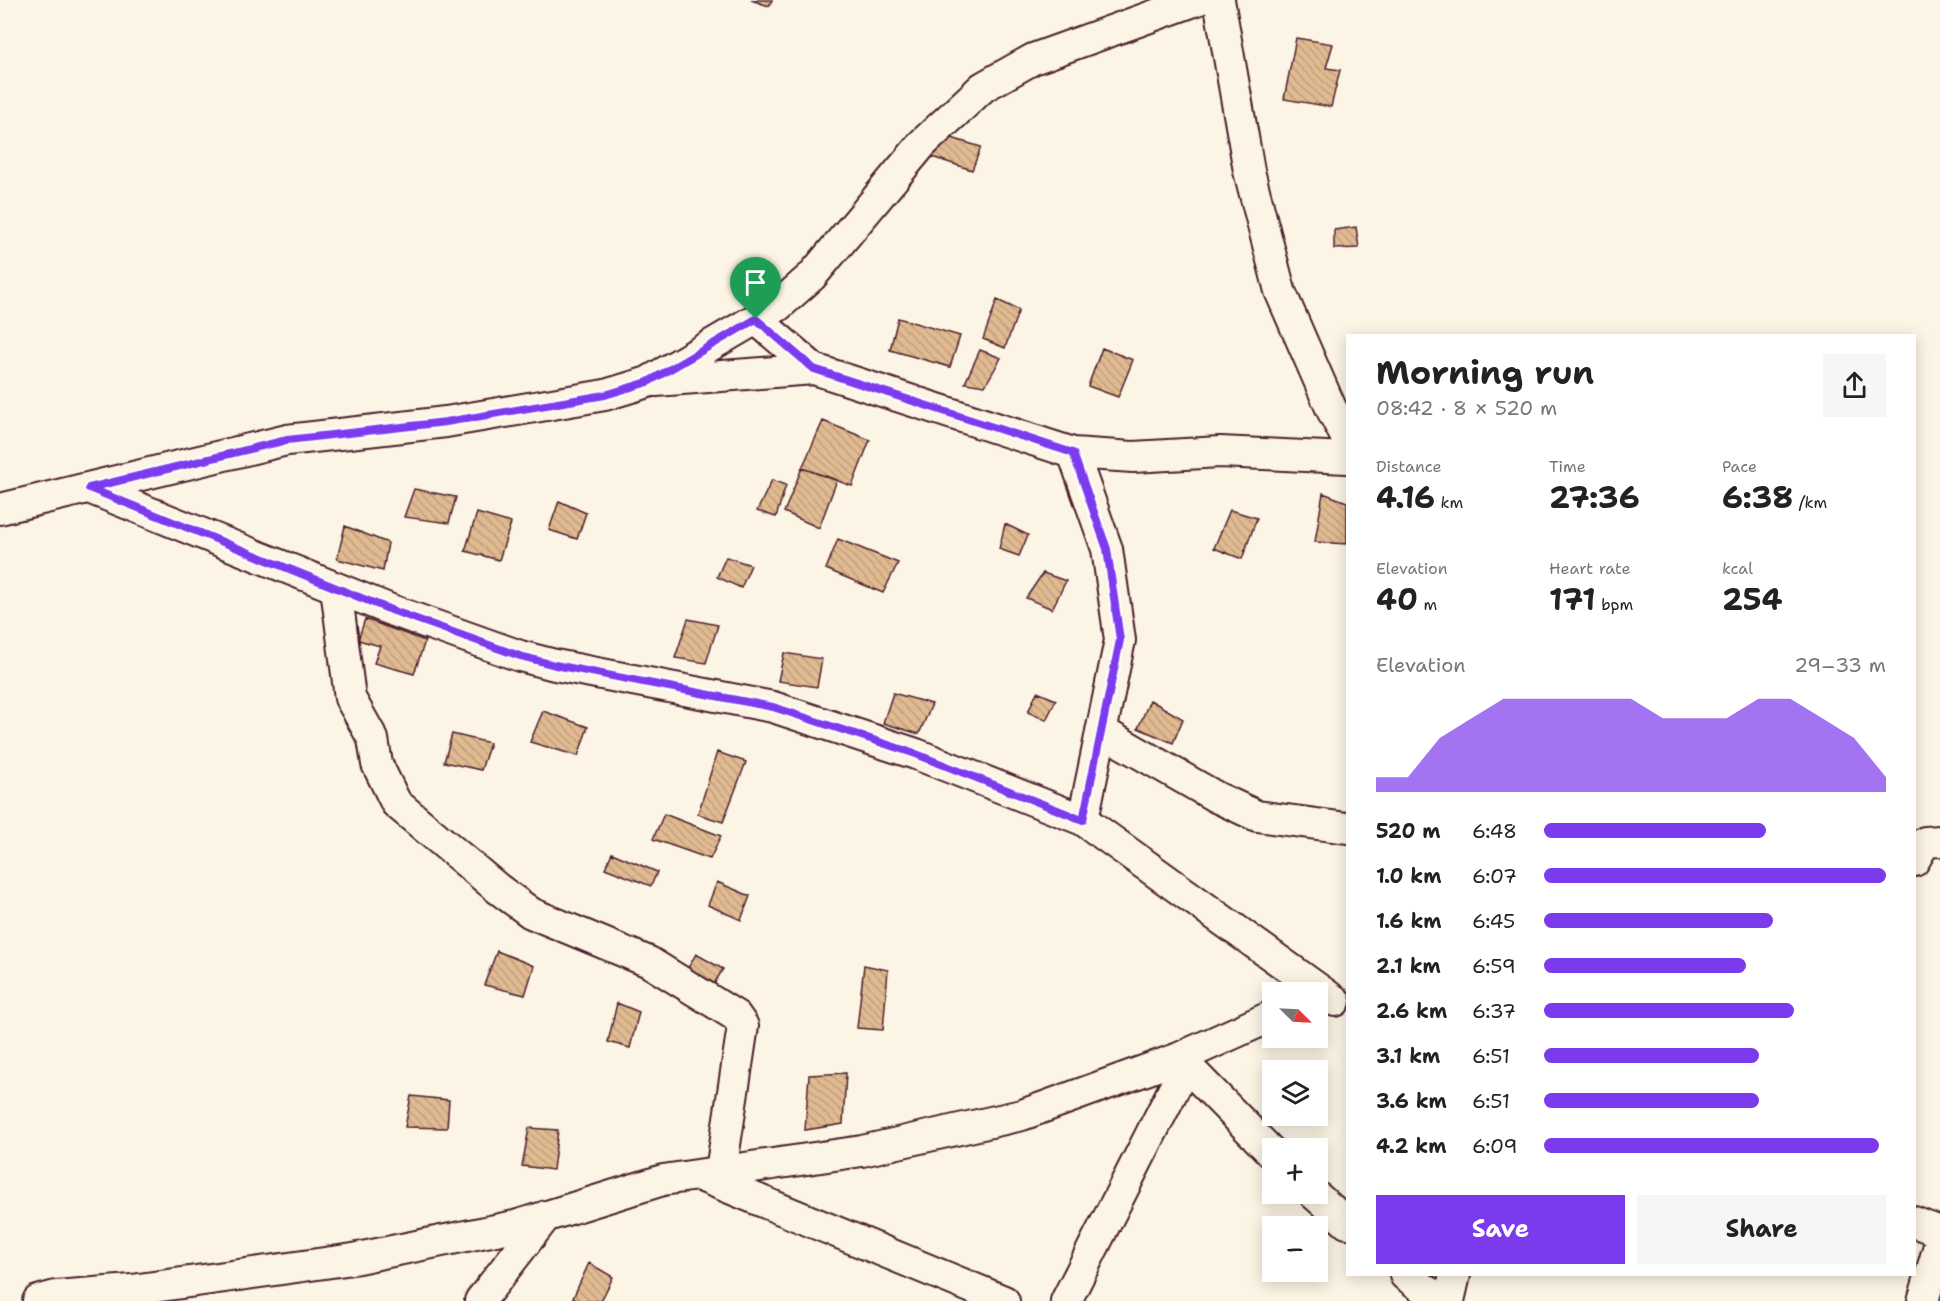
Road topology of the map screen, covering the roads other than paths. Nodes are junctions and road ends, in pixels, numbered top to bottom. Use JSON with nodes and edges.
{"nodes":[{"id":1,"x":1197,"y":0,"type":"edge"},
{"id":2,"x":1219,"y":0,"type":"edge"},
{"id":3,"x":756,"y":319,"type":"junction"},
{"id":4,"x":814,"y":369,"type":"junction"},
{"id":5,"x":648,"y":382,"type":"junction"},
{"id":6,"x":1346,"y":437,"type":"edge"},
{"id":7,"x":1073,"y":453,"type":"junction"},
{"id":8,"x":1346,"y":458,"type":"edge"},
{"id":9,"x":89,"y":488,"type":"junction"},
{"id":10,"x":0,"y":509,"type":"edge"},
{"id":11,"x":336,"y":588,"type":"junction"},
{"id":12,"x":1101,"y":731,"type":"junction"},
{"id":13,"x":1083,"y":820,"type":"junction"},
{"id":14,"x":1346,"y":828,"type":"edge"},
{"id":15,"x":1333,"y":1001,"type":"edge"},
{"id":16,"x":1262,"y":1021,"type":"edge"},
{"id":17,"x":1183,"y":1061,"type":"junction"},
{"id":18,"x":1262,"y":1143,"type":"edge"},
{"id":19,"x":709,"y":1173,"type":"junction"},
{"id":20,"x":1325,"y":1204,"type":"edge"},
{"id":21,"x":546,"y":1216,"type":"junction"},
{"id":22,"x":1346,"y":1222,"type":"edge"},
{"id":23,"x":1916,"y":1223,"type":"edge"},
{"id":24,"x":1940,"y":1232,"type":"edge"},
{"id":25,"x":1940,"y":1242,"type":"edge"},
{"id":26,"x":1406,"y":1276,"type":"edge"},
{"id":27,"x":1455,"y":1276,"type":"edge"},
{"id":28,"x":38,"y":1301,"type":"edge"},
{"id":29,"x":480,"y":1301,"type":"edge"},
{"id":30,"x":1004,"y":1301,"type":"edge"},
{"id":31,"x":1066,"y":1301,"type":"edge"},
{"id":32,"x":1441,"y":1301,"type":"edge"},
{"id":33,"x":1449,"y":1301,"type":"edge"},
{"id":34,"x":1923,"y":1301,"type":"edge"}],
"edges":[{"from":1,"to":3,"type":"street"},
{"from":2,"to":6,"type":"street"},
{"from":3,"to":4,"type":"street"},
{"from":3,"to":5,"type":"street"},
{"from":4,"to":5,"type":"street"},
{"from":4,"to":7,"type":"street"},
{"from":5,"to":9,"type":"street"},
{"from":7,"to":8,"type":"street"},
{"from":7,"to":12,"type":"street"},
{"from":9,"to":10,"type":"street"},
{"from":9,"to":11,"type":"street"},
{"from":11,"to":13,"type":"street"},
{"from":11,"to":19,"type":"street"},
{"from":12,"to":13,"type":"street"},
{"from":12,"to":14,"type":"street"},
{"from":13,"to":15,"type":"street"},
{"from":16,"to":17,"type":"street"},
{"from":17,"to":18,"type":"street"},
{"from":17,"to":19,"type":"street"},
{"from":17,"to":31,"type":"street"},
{"from":19,"to":21,"type":"street"},
{"from":19,"to":30,"type":"street"},
{"from":20,"to":22,"type":"street"},
{"from":21,"to":28,"type":"street"},
{"from":21,"to":29,"type":"street"},
{"from":23,"to":24,"type":"street"},
{"from":25,"to":34,"type":"street"},
{"from":26,"to":32,"type":"street"},
{"from":27,"to":33,"type":"street"}]}
